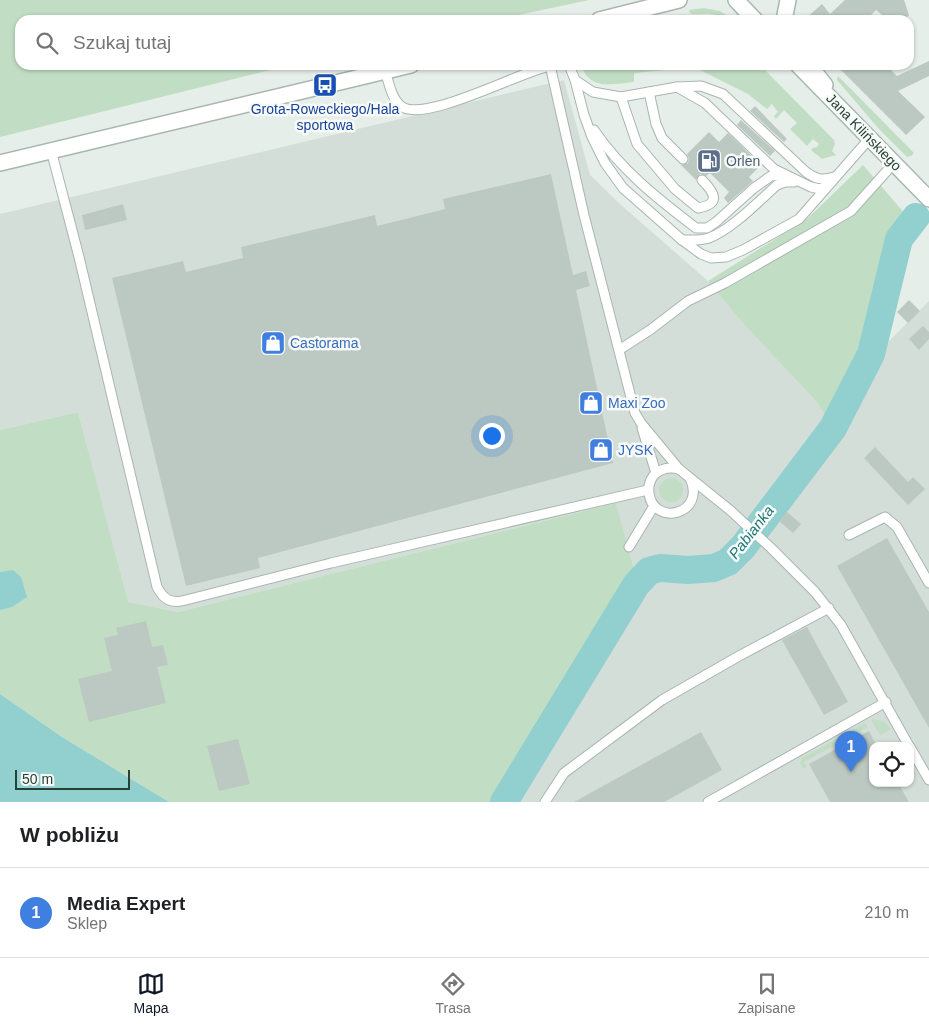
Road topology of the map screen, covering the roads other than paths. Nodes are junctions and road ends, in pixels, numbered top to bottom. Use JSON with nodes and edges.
{"nodes":[{"id":1,"x":643,"y":0,"type":"edge"},
{"id":2,"x":679,"y":0,"type":"edge"},
{"id":3,"x":736,"y":0,"type":"edge"},
{"id":4,"x":788,"y":0,"type":"edge"},
{"id":5,"x":612,"y":15,"type":"edge"},
{"id":6,"x":620,"y":15,"type":"edge"},
{"id":7,"x":750,"y":15,"type":"edge"},
{"id":8,"x":785,"y":15,"type":"edge"},
{"id":9,"x":389,"y":70,"type":"edge"},
{"id":10,"x":537,"y":70,"type":"edge"},
{"id":11,"x":552,"y":70,"type":"edge"},
{"id":12,"x":571,"y":70,"type":"edge"},
{"id":13,"x":803,"y":70,"type":"edge"},
{"id":14,"x":813,"y":70,"type":"edge"},
{"id":15,"x":385,"y":71,"type":"junction"},
{"id":16,"x":575,"y":80,"type":"junction"},
{"id":17,"x":677,"y":87,"type":"junction"},
{"id":18,"x":649,"y":92,"type":"junction"},
{"id":19,"x":621,"y":97,"type":"junction"},
{"id":20,"x":584,"y":115,"type":"junction"},
{"id":21,"x":856,"y":124,"type":"junction"},
{"id":22,"x":870,"y":138,"type":"junction"},
{"id":23,"x":51,"y":150,"type":"junction"},
{"id":24,"x":683,"y":159,"type":"dead end"},
{"id":25,"x":0,"y":163,"type":"edge"},
{"id":26,"x":894,"y":163,"type":"junction"},
{"id":27,"x":784,"y":175,"type":"junction"},
{"id":28,"x":835,"y":177,"type":"junction"},
{"id":29,"x":702,"y":180,"type":"dead end"},
{"id":30,"x":799,"y":182,"type":"junction"},
{"id":31,"x":826,"y":186,"type":"junction"},
{"id":32,"x":926,"y":196,"type":"edge"},
{"id":33,"x":682,"y":240,"type":"junction"},
{"id":34,"x":619,"y":350,"type":"junction"},
{"id":35,"x":641,"y":423,"type":"junction"},
{"id":36,"x":679,"y":469,"type":"junction"},
{"id":37,"x":656,"y":473,"type":"junction"},
{"id":38,"x":690,"y":477,"type":"junction"},
{"id":39,"x":648,"y":490,"type":"junction"},
{"id":40,"x":654,"y":506,"type":"junction"},
{"id":41,"x":849,"y":535,"type":"dead end"},
{"id":42,"x":629,"y":547,"type":"dead end"},
{"id":43,"x":929,"y":584,"type":"edge"},
{"id":44,"x":829,"y":608,"type":"junction"},
{"id":45,"x":886,"y":702,"type":"junction"},
{"id":46,"x":908,"y":742,"type":"edge"},
{"id":47,"x":914,"y":753,"type":"edge"},
{"id":48,"x":928,"y":778,"type":"edge"},
{"id":49,"x":544,"y":802,"type":"edge"},
{"id":50,"x":708,"y":802,"type":"edge"}],
"edges":[{"from":1,"to":5,"type":"street"},
{"from":2,"to":6,"type":"street"},
{"from":3,"to":7,"type":"street"},
{"from":4,"to":8,"type":"street"},
{"from":9,"to":15,"type":"street"},
{"from":10,"to":15,"type":"lane"},
{"from":11,"to":34,"type":"lane"},
{"from":12,"to":16,"type":"lane"},
{"from":13,"to":21,"type":"street","name":"Jana Kilińskiego"},
{"from":14,"to":21,"type":"street"},
{"from":15,"to":23,"type":"street"},
{"from":16,"to":19,"type":"lane"},
{"from":16,"to":20,"type":"lane"},
{"from":17,"to":18,"type":"lane"},
{"from":17,"to":27,"type":"lane"},
{"from":17,"to":28,"type":"lane"},
{"from":18,"to":19,"type":"lane"},
{"from":18,"to":24,"type":"lane"},
{"from":19,"to":29,"type":"lane"},
{"from":20,"to":27,"type":"lane"},
{"from":20,"to":33,"type":"lane"},
{"from":21,"to":22,"type":"street","name":"Jana Kilińskiego"},
{"from":22,"to":26,"type":"street","name":"Jana Kilińskiego"},
{"from":22,"to":28,"type":"lane"},
{"from":23,"to":25,"type":"street"},
{"from":23,"to":39,"type":"lane"},
{"from":26,"to":32,"type":"street","name":"Jana Kilińskiego"},
{"from":26,"to":34,"type":"lane"},
{"from":27,"to":30,"type":"lane"},
{"from":28,"to":31,"type":"lane"},
{"from":30,"to":31,"type":"lane"},
{"from":30,"to":33,"type":"lane"},
{"from":31,"to":33,"type":"lane"},
{"from":34,"to":35,"type":"lane"},
{"from":35,"to":36,"type":"lane"},
{"from":35,"to":37,"type":"lane"},
{"from":36,"to":37,"type":"lane"},
{"from":36,"to":38,"type":"lane"},
{"from":37,"to":39,"type":"lane"},
{"from":38,"to":40,"type":"lane"},
{"from":38,"to":44,"type":"lane"},
{"from":39,"to":40,"type":"lane"},
{"from":40,"to":42,"type":"lane"},
{"from":41,"to":43,"type":"lane"},
{"from":44,"to":45,"type":"lane"},
{"from":44,"to":49,"type":"lane"},
{"from":45,"to":46,"type":"lane"},
{"from":45,"to":50,"type":"lane"},
{"from":47,"to":48,"type":"lane"}]}
